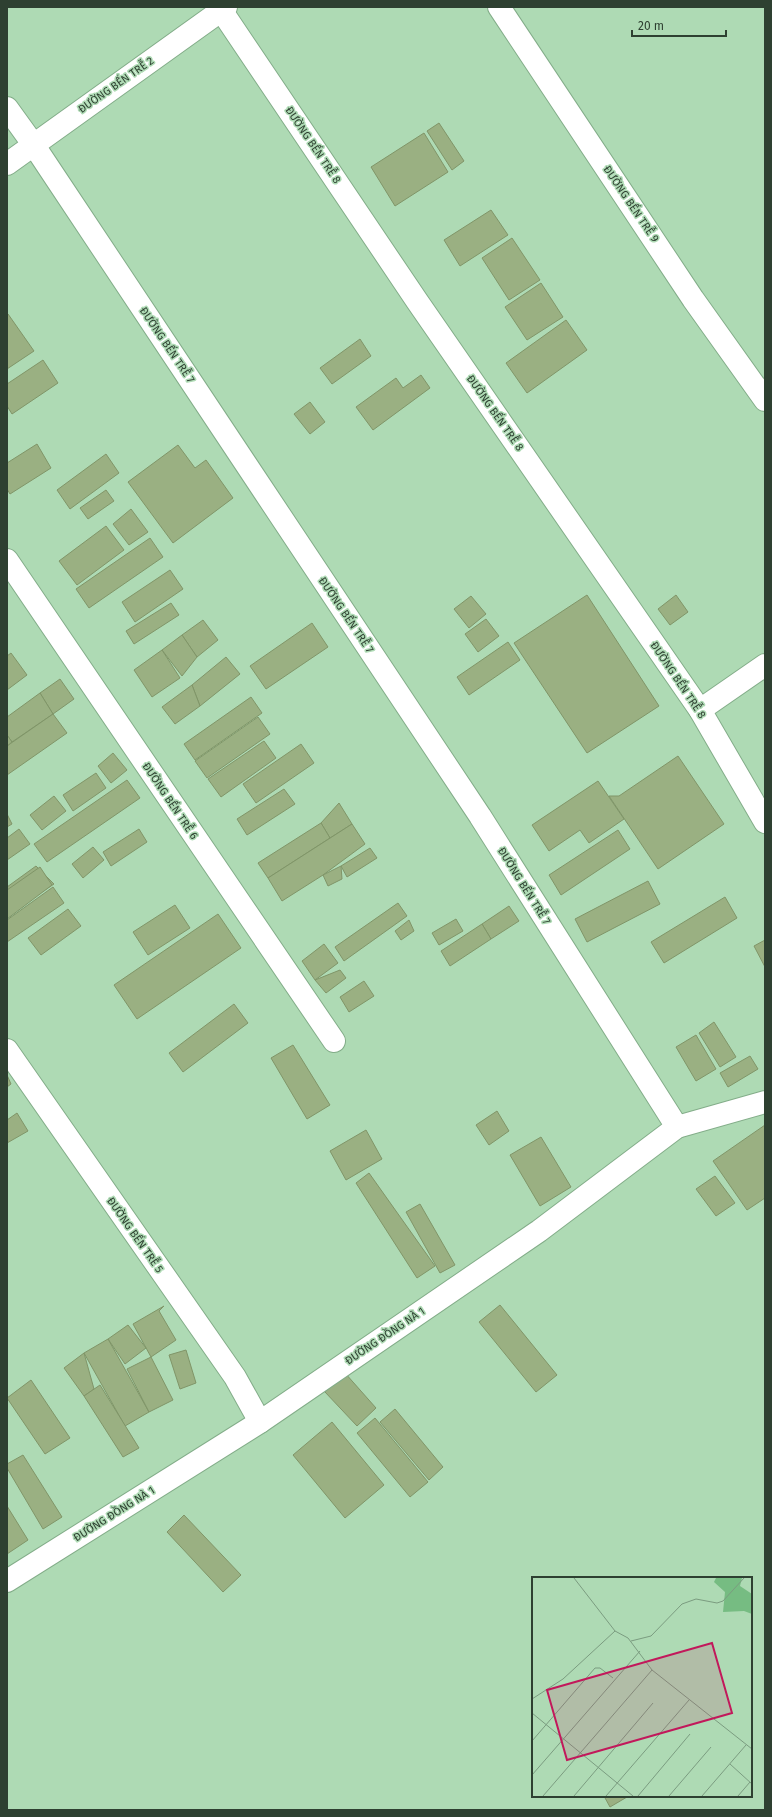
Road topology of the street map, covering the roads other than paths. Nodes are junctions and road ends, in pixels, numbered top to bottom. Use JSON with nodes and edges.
{"nodes":[{"id":1,"x":499,"y":7,"type":"edge"},
{"id":2,"x":222,"y":8,"type":"edge"},
{"id":3,"x":7,"y":108,"type":"edge"},
{"id":4,"x":33,"y":144,"type":"junction"},
{"id":5,"x":7,"y":164,"type":"edge"},
{"id":6,"x":765,"y":400,"type":"edge"},
{"id":7,"x":7,"y":560,"type":"edge"},
{"id":8,"x":765,"y":665,"type":"edge"},
{"id":9,"x":700,"y":710,"type":"junction"},
{"id":10,"x":765,"y":822,"type":"edge"},
{"id":11,"x":334,"y":1041,"type":"dead end"},
{"id":12,"x":7,"y":1050,"type":"edge"},
{"id":13,"x":765,"y":1102,"type":"edge"},
{"id":14,"x":677,"y":1127,"type":"junction"},
{"id":15,"x":260,"y":1422,"type":"junction"},
{"id":16,"x":7,"y":1581,"type":"edge"}],
"edges":[{"from":1,"to":6,"type":"street","name":"ĐƯỜNG BẾN TRỄ 9"},
{"from":2,"to":4,"type":"street","name":"ĐƯỜNG BẾN TRỄ 2"},
{"from":2,"to":9,"type":"street","name":"ĐƯỜNG BẾN TRỄ 8"},
{"from":3,"to":4,"type":"street","name":"ĐƯỜNG BẾN TRỄ 7"},
{"from":4,"to":5,"type":"street","name":"ĐƯỜNG BẾN TRỄ 2"},
{"from":4,"to":14,"type":"street","name":"ĐƯỜNG BẾN TRỄ 7"},
{"from":7,"to":11,"type":"street","name":"ĐƯỜNG BẾN TRỄ 6"},
{"from":8,"to":9,"type":"street"},
{"from":9,"to":10,"type":"street","name":"ĐƯỜNG BẾN TRỄ 8"},
{"from":12,"to":15,"type":"street","name":"ĐƯỜNG BẾN TRỄ 5"},
{"from":13,"to":14,"type":"street","name":"ĐƯỜNG ĐỒNG NÀ 1"},
{"from":14,"to":15,"type":"street","name":"ĐƯỜNG ĐỒNG NÀ 1"},
{"from":15,"to":16,"type":"street","name":"ĐƯỜNG ĐỒNG NÀ 1"}]}
